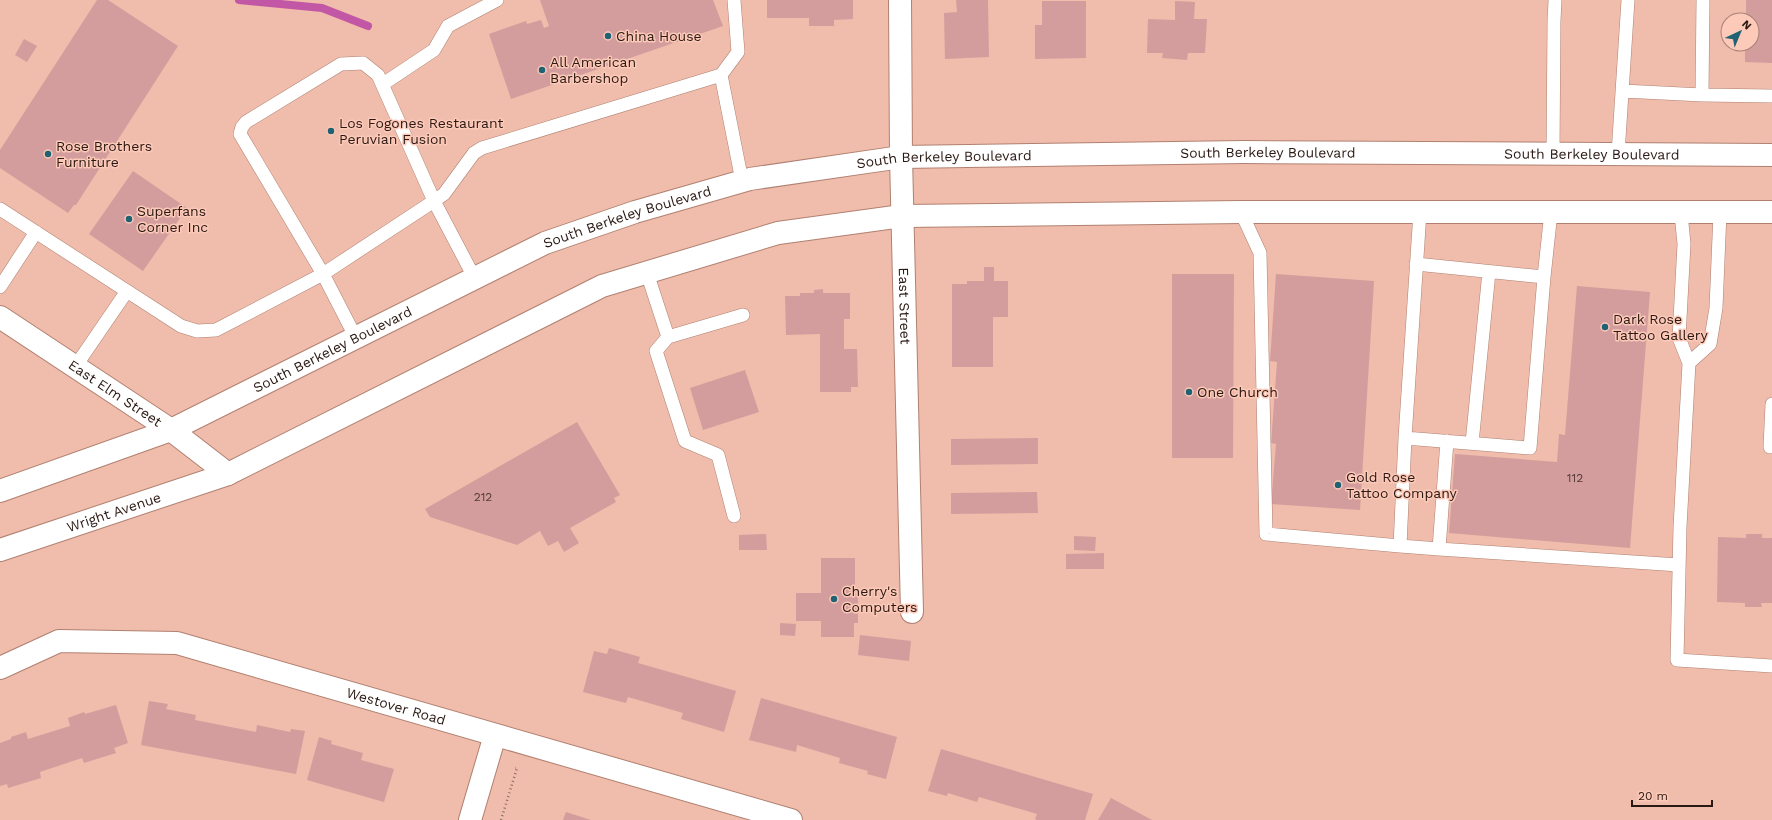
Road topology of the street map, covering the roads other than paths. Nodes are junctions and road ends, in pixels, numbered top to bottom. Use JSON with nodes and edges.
{"nodes":[{"id":1,"x":497,"y":0,"type":"edge"},
{"id":2,"x":734,"y":0,"type":"edge"},
{"id":3,"x":900,"y":0,"type":"edge"},
{"id":4,"x":1555,"y":0,"type":"edge"},
{"id":5,"x":1628,"y":0,"type":"edge"},
{"id":6,"x":1703,"y":0,"type":"edge"},
{"id":7,"x":720,"y":75,"type":"junction"},
{"id":8,"x":383,"y":84,"type":"junction"},
{"id":9,"x":1623,"y":90,"type":"junction"},
{"id":10,"x":1702,"y":95,"type":"junction"},
{"id":11,"x":1772,"y":96,"type":"edge"},
{"id":12,"x":1552,"y":154,"type":"junction"},
{"id":13,"x":1618,"y":154,"type":"junction"},
{"id":14,"x":1772,"y":155,"type":"edge"},
{"id":15,"x":901,"y":157,"type":"junction"},
{"id":16,"x":742,"y":181,"type":"junction"},
{"id":17,"x":434,"y":201,"type":"junction"},
{"id":18,"x":0,"y":209,"type":"edge"},
{"id":19,"x":1241,"y":212,"type":"junction"},
{"id":20,"x":1420,"y":212,"type":"junction"},
{"id":21,"x":1551,"y":212,"type":"junction"},
{"id":22,"x":1772,"y":212,"type":"edge"},
{"id":23,"x":1682,"y":213,"type":"junction"},
{"id":24,"x":1720,"y":213,"type":"junction"},
{"id":25,"x":902,"y":216,"type":"junction"},
{"id":26,"x":36,"y":232,"type":"junction"},
{"id":27,"x":1416,"y":264,"type":"junction"},
{"id":28,"x":1490,"y":272,"type":"junction"},
{"id":29,"x":647,"y":273,"type":"junction"},
{"id":30,"x":323,"y":274,"type":"junction"},
{"id":31,"x":474,"y":277,"type":"junction"},
{"id":32,"x":1544,"y":277,"type":"junction"},
{"id":33,"x":0,"y":287,"type":"edge"},
{"id":34,"x":127,"y":291,"type":"junction"},
{"id":35,"x":743,"y":315,"type":"dead end"},
{"id":36,"x":0,"y":317,"type":"edge"},
{"id":37,"x":668,"y":337,"type":"junction"},
{"id":38,"x":356,"y":338,"type":"junction"},
{"id":39,"x":1689,"y":363,"type":"junction"},
{"id":40,"x":75,"y":367,"type":"junction"},
{"id":41,"x":1772,"y":404,"type":"edge"},
{"id":42,"x":172,"y":430,"type":"junction"},
{"id":43,"x":1405,"y":438,"type":"junction"},
{"id":44,"x":1447,"y":441,"type":"junction"},
{"id":45,"x":1472,"y":443,"type":"junction"},
{"id":46,"x":1770,"y":447,"type":"dead end"},
{"id":47,"x":228,"y":474,"type":"junction"},
{"id":48,"x":0,"y":490,"type":"edge"},
{"id":49,"x":734,"y":516,"type":"dead end"},
{"id":50,"x":1400,"y":546,"type":"junction"},
{"id":51,"x":1439,"y":549,"type":"junction"},
{"id":52,"x":0,"y":550,"type":"edge"},
{"id":53,"x":1679,"y":565,"type":"junction"},
{"id":54,"x":912,"y":612,"type":"dead end"},
{"id":55,"x":1772,"y":666,"type":"edge"},
{"id":56,"x":0,"y":668,"type":"edge"},
{"id":57,"x":495,"y":735,"type":"junction"},
{"id":58,"x":470,"y":820,"type":"edge"},
{"id":59,"x":791,"y":820,"type":"edge"}],
"edges":[{"from":1,"to":8,"type":"lane"},
{"from":2,"to":7,"type":"lane"},
{"from":3,"to":15,"type":"street","name":"East Street"},
{"from":4,"to":12,"type":"lane"},
{"from":5,"to":9,"type":"lane"},
{"from":6,"to":10,"type":"lane"},
{"from":7,"to":16,"type":"lane"},
{"from":7,"to":17,"type":"lane"},
{"from":8,"to":17,"type":"lane"},
{"from":8,"to":30,"type":"lane"},
{"from":9,"to":10,"type":"lane"},
{"from":9,"to":13,"type":"lane"},
{"from":10,"to":11,"type":"lane"},
{"from":12,"to":13,"type":"street","name":"South Berkeley Boulevard"},
{"from":12,"to":15,"type":"street","name":"South Berkeley Boulevard"},
{"from":13,"to":14,"type":"street","name":"South Berkeley Boulevard"},
{"from":15,"to":16,"type":"street","name":"South Berkeley Boulevard"},
{"from":15,"to":25,"type":"street","name":"East Street"},
{"from":16,"to":31,"type":"street","name":"South Berkeley Boulevard"},
{"from":17,"to":30,"type":"lane"},
{"from":17,"to":31,"type":"lane"},
{"from":18,"to":26,"type":"lane"},
{"from":19,"to":20,"type":"street"},
{"from":19,"to":25,"type":"street"},
{"from":19,"to":50,"type":"lane"},
{"from":20,"to":21,"type":"street"},
{"from":20,"to":27,"type":"lane"},
{"from":21,"to":23,"type":"street"},
{"from":21,"to":32,"type":"lane"},
{"from":22,"to":24,"type":"street"},
{"from":23,"to":24,"type":"street"},
{"from":23,"to":39,"type":"lane"},
{"from":24,"to":39,"type":"lane"},
{"from":25,"to":29,"type":"street"},
{"from":25,"to":54,"type":"street","name":"East Street"},
{"from":26,"to":33,"type":"lane"},
{"from":26,"to":34,"type":"lane"},
{"from":27,"to":28,"type":"lane"},
{"from":27,"to":43,"type":"lane"},
{"from":28,"to":32,"type":"lane"},
{"from":28,"to":45,"type":"lane"},
{"from":29,"to":37,"type":"lane"},
{"from":29,"to":47,"type":"street"},
{"from":30,"to":34,"type":"lane"},
{"from":30,"to":38,"type":"lane"},
{"from":31,"to":38,"type":"street","name":"South Berkeley Boulevard"},
{"from":32,"to":45,"type":"lane"},
{"from":34,"to":40,"type":"lane"},
{"from":35,"to":37,"type":"lane"},
{"from":36,"to":40,"type":"street","name":"East Elm Street"},
{"from":37,"to":49,"type":"lane"},
{"from":38,"to":42,"type":"street","name":"South Berkeley Boulevard"},
{"from":39,"to":53,"type":"lane"},
{"from":40,"to":42,"type":"street","name":"East Elm Street"},
{"from":41,"to":46,"type":"lane"},
{"from":42,"to":47,"type":"street","name":"East Elm Street"},
{"from":42,"to":48,"type":"street"},
{"from":43,"to":44,"type":"lane"},
{"from":43,"to":50,"type":"lane"},
{"from":44,"to":45,"type":"lane"},
{"from":44,"to":51,"type":"lane"},
{"from":47,"to":52,"type":"street","name":"Wright Avenue"},
{"from":50,"to":51,"type":"lane"},
{"from":51,"to":53,"type":"lane"},
{"from":53,"to":55,"type":"lane"},
{"from":56,"to":57,"type":"street","name":"Westover Road"},
{"from":57,"to":58,"type":"street"},
{"from":57,"to":59,"type":"street","name":"Westover Road"}]}
